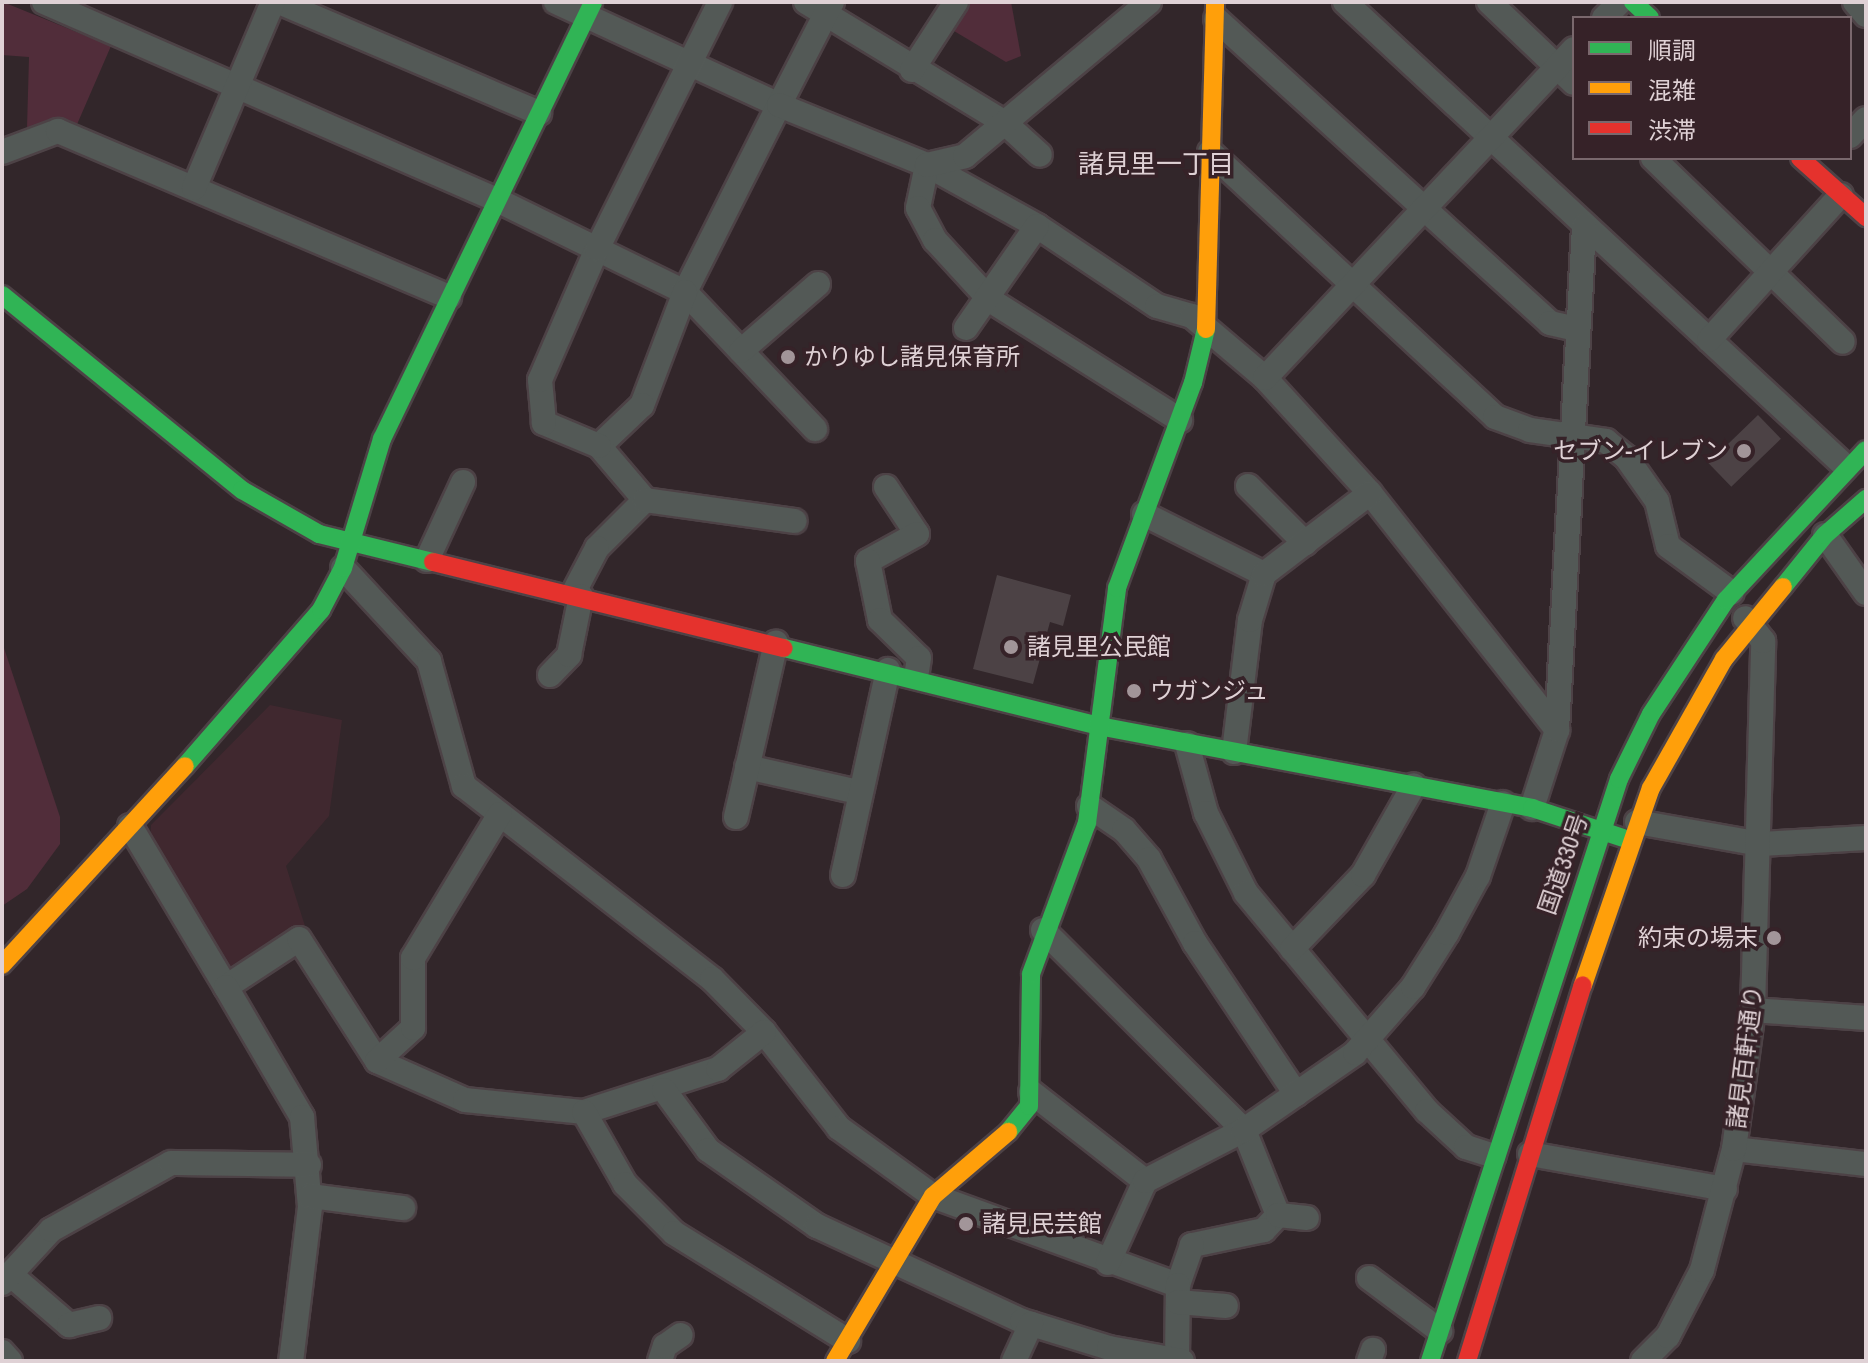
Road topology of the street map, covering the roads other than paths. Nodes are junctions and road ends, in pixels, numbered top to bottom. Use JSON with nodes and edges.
{"nodes":[{"id":1,"x":44,"y":2,"type":"edge"},
{"id":2,"x":273,"y":2,"type":"edge"},
{"id":3,"x":279,"y":2,"type":"edge"},
{"id":4,"x":556,"y":2,"type":"edge"},
{"id":5,"x":720,"y":2,"type":"edge"},
{"id":6,"x":956,"y":2,"type":"edge"},
{"id":7,"x":1149,"y":2,"type":"edge"},
{"id":8,"x":1345,"y":2,"type":"edge"},
{"id":9,"x":1489,"y":2,"type":"edge"},
{"id":10,"x":1633,"y":2,"type":"edge"},
{"id":11,"x":821,"y":6,"type":"edge"},
{"id":12,"x":590,"y":8,"type":"edge"},
{"id":13,"x":1215,"y":10,"type":"edge"},
{"id":14,"x":1648,"y":16,"type":"edge"},
{"id":15,"x":1572,"y":55,"type":"edge"},
{"id":16,"x":687,"y":63,"type":"junction"},
{"id":17,"x":912,"y":70,"type":"junction"},
{"id":18,"x":1565,"y":75,"type":"edge"},
{"id":19,"x":236,"y":87,"type":"junction"},
{"id":20,"x":779,"y":105,"type":"junction"},
{"id":21,"x":539,"y":113,"type":"junction"},
{"id":22,"x":1866,"y":119,"type":"edge"},
{"id":23,"x":1005,"y":123,"type":"junction"},
{"id":24,"x":1852,"y":134,"type":"edge"},
{"id":25,"x":1490,"y":137,"type":"junction"},
{"id":26,"x":2,"y":152,"type":"edge"},
{"id":27,"x":1210,"y":152,"type":"junction"},
{"id":28,"x":1040,"y":155,"type":"dead end"},
{"id":29,"x":1655,"y":160,"type":"edge"},
{"id":30,"x":1816,"y":163,"type":"edge"},
{"id":31,"x":927,"y":165,"type":"junction"},
{"id":32,"x":194,"y":188,"type":"junction"},
{"id":33,"x":1841,"y":195,"type":"junction"},
{"id":34,"x":497,"y":200,"type":"junction"},
{"id":35,"x":1420,"y":209,"type":"junction"},
{"id":36,"x":1866,"y":217,"type":"edge"},
{"id":37,"x":1037,"y":226,"type":"junction"},
{"id":38,"x":1584,"y":226,"type":"junction"},
{"id":39,"x":597,"y":249,"type":"junction"},
{"id":40,"x":1772,"y":270,"type":"junction"},
{"id":41,"x":818,"y":284,"type":"dead end"},
{"id":42,"x":1353,"y":285,"type":"junction"},
{"id":43,"x":685,"y":292,"type":"junction"},
{"id":44,"x":2,"y":295,"type":"edge"},
{"id":45,"x":449,"y":297,"type":"junction"},
{"id":46,"x":990,"y":300,"type":"junction"},
{"id":47,"x":966,"y":328,"type":"dead end"},
{"id":48,"x":1577,"y":329,"type":"junction"},
{"id":49,"x":1206,"y":331,"type":"junction"},
{"id":50,"x":1709,"y":340,"type":"junction"},
{"id":51,"x":1843,"y":342,"type":"dead end"},
{"id":52,"x":741,"y":351,"type":"junction"},
{"id":53,"x":1265,"y":378,"type":"junction"},
{"id":54,"x":1180,"y":420,"type":"junction"},
{"id":55,"x":815,"y":429,"type":"dead end"},
{"id":56,"x":1576,"y":433,"type":"junction"},
{"id":57,"x":599,"y":446,"type":"junction"},
{"id":58,"x":1866,"y":450,"type":"edge"},
{"id":59,"x":1845,"y":466,"type":"junction"},
{"id":60,"x":463,"y":482,"type":"dead end"},
{"id":61,"x":1248,"y":486,"type":"dead end"},
{"id":62,"x":886,"y":487,"type":"dead end"},
{"id":63,"x":1370,"y":493,"type":"junction"},
{"id":64,"x":1866,"y":499,"type":"edge"},
{"id":65,"x":645,"y":500,"type":"junction"},
{"id":66,"x":1144,"y":514,"type":"junction"},
{"id":67,"x":795,"y":521,"type":"dead end"},
{"id":68,"x":1825,"y":535,"type":"junction"},
{"id":69,"x":1305,"y":543,"type":"junction"},
{"id":70,"x":351,"y":544,"type":"junction"},
{"id":71,"x":427,"y":560,"type":"junction"},
{"id":72,"x":343,"y":568,"type":"junction"},
{"id":73,"x":1264,"y":574,"type":"junction"},
{"id":74,"x":1866,"y":593,"type":"edge"},
{"id":75,"x":577,"y":595,"type":"junction"},
{"id":76,"x":1729,"y":596,"type":"junction"},
{"id":77,"x":1754,"y":627,"type":"junction"},
{"id":78,"x":776,"y":643,"type":"junction"},
{"id":79,"x":888,"y":670,"type":"junction"},
{"id":80,"x":550,"y":675,"type":"dead end"},
{"id":81,"x":916,"y":677,"type":"junction"},
{"id":82,"x":1099,"y":726,"type":"junction"},
{"id":83,"x":1557,"y":730,"type":"junction"},
{"id":84,"x":1187,"y":744,"type":"junction"},
{"id":85,"x":1234,"y":752,"type":"junction"},
{"id":86,"x":747,"y":767,"type":"junction"},
{"id":87,"x":1414,"y":785,"type":"junction"},
{"id":88,"x":858,"y":792,"type":"junction"},
{"id":89,"x":1503,"y":803,"type":"junction"},
{"id":90,"x":1089,"y":806,"type":"junction"},
{"id":91,"x":1532,"y":808,"type":"junction"},
{"id":92,"x":500,"y":814,"type":"junction"},
{"id":93,"x":736,"y":817,"type":"dead end"},
{"id":94,"x":130,"y":826,"type":"junction"},
{"id":95,"x":1601,"y":828,"type":"junction"},
{"id":96,"x":1633,"y":832,"type":"junction"},
{"id":97,"x":1866,"y":838,"type":"edge"},
{"id":98,"x":1761,"y":844,"type":"junction"},
{"id":99,"x":843,"y":875,"type":"dead end"},
{"id":100,"x":1043,"y":930,"type":"junction"},
{"id":101,"x":1292,"y":949,"type":"junction"},
{"id":102,"x":2,"y":965,"type":"edge"},
{"id":103,"x":226,"y":987,"type":"junction"},
{"id":104,"x":1753,"y":1010,"type":"junction"},
{"id":105,"x":1866,"y":1018,"type":"edge"},
{"id":106,"x":764,"y":1032,"type":"junction"},
{"id":107,"x":1365,"y":1039,"type":"junction"},
{"id":108,"x":377,"y":1061,"type":"junction"},
{"id":109,"x":664,"y":1090,"type":"junction"},
{"id":110,"x":1031,"y":1092,"type":"junction"},
{"id":111,"x":1296,"y":1094,"type":"junction"},
{"id":112,"x":584,"y":1112,"type":"junction"},
{"id":113,"x":1244,"y":1130,"type":"junction"},
{"id":114,"x":1734,"y":1149,"type":"junction"},
{"id":115,"x":1530,"y":1154,"type":"junction"},
{"id":116,"x":1494,"y":1156,"type":"junction"},
{"id":117,"x":1866,"y":1164,"type":"edge"},
{"id":118,"x":309,"y":1165,"type":"junction"},
{"id":119,"x":1145,"y":1181,"type":"junction"},
{"id":120,"x":1725,"y":1189,"type":"junction"},
{"id":121,"x":310,"y":1196,"type":"junction"},
{"id":122,"x":933,"y":1196,"type":"junction"},
{"id":123,"x":403,"y":1208,"type":"dead end"},
{"id":124,"x":1278,"y":1215,"type":"junction"},
{"id":125,"x":1307,"y":1218,"type":"dead end"},
{"id":126,"x":1108,"y":1263,"type":"junction"},
{"id":127,"x":894,"y":1265,"type":"junction"},
{"id":128,"x":1369,"y":1278,"type":"dead end"},
{"id":129,"x":6,"y":1279,"type":"edge"},
{"id":130,"x":1178,"y":1293,"type":"junction"},
{"id":131,"x":1226,"y":1306,"type":"dead end"},
{"id":132,"x":99,"y":1318,"type":"dead end"},
{"id":133,"x":1031,"y":1324,"type":"junction"},
{"id":134,"x":1440,"y":1331,"type":"junction"},
{"id":135,"x":681,"y":1335,"type":"dead end"},
{"id":136,"x":842,"y":1351,"type":"edge"},
{"id":137,"x":2,"y":1352,"type":"edge"},
{"id":138,"x":1179,"y":1360,"type":"edge"},
{"id":139,"x":10,"y":1361,"type":"edge"},
{"id":140,"x":291,"y":1361,"type":"edge"},
{"id":141,"x":660,"y":1361,"type":"edge"},
{"id":142,"x":1014,"y":1361,"type":"edge"},
{"id":143,"x":1430,"y":1361,"type":"edge"},
{"id":144,"x":1467,"y":1361,"type":"edge"},
{"id":145,"x":1643,"y":1361,"type":"edge"}],
"edges":[{"from":1,"to":19,"type":"street"},
{"from":2,"to":19,"type":"street"},
{"from":3,"to":21,"type":"street"},
{"from":4,"to":12,"type":"street"},
{"from":5,"to":16,"type":"street"},
{"from":6,"to":17,"type":"street"},
{"from":7,"to":23,"type":"street"},
{"from":8,"to":25,"type":"street"},
{"from":9,"to":18,"type":"street"},
{"from":10,"to":14,"type":"main road"},
{"from":11,"to":17,"type":"street"},
{"from":11,"to":20,"type":"street"},
{"from":12,"to":16,"type":"street"},
{"from":12,"to":21,"type":"main road"},
{"from":13,"to":27,"type":"main road"},
{"from":13,"to":35,"type":"street"},
{"from":15,"to":18,"type":"street"},
{"from":16,"to":20,"type":"street"},
{"from":16,"to":39,"type":"street"},
{"from":17,"to":23,"type":"street"},
{"from":18,"to":25,"type":"street"},
{"from":19,"to":32,"type":"street"},
{"from":19,"to":34,"type":"street"},
{"from":20,"to":31,"type":"street"},
{"from":20,"to":43,"type":"street"},
{"from":21,"to":34,"type":"main road"},
{"from":22,"to":24,"type":"street"},
{"from":23,"to":28,"type":"street"},
{"from":23,"to":31,"type":"street"},
{"from":25,"to":35,"type":"street"},
{"from":25,"to":38,"type":"street"},
{"from":26,"to":32,"type":"street"},
{"from":27,"to":42,"type":"street"},
{"from":27,"to":49,"type":"main road"},
{"from":29,"to":40,"type":"street"},
{"from":30,"to":33,"type":"main road"},
{"from":31,"to":37,"type":"street"},
{"from":31,"to":46,"type":"street"},
{"from":32,"to":45,"type":"street"},
{"from":33,"to":36,"type":"main road"},
{"from":33,"to":40,"type":"street"},
{"from":34,"to":39,"type":"street"},
{"from":34,"to":45,"type":"main road"},
{"from":35,"to":42,"type":"street"},
{"from":35,"to":48,"type":"street"},
{"from":37,"to":46,"type":"street"},
{"from":37,"to":49,"type":"street"},
{"from":38,"to":48,"type":"street"},
{"from":38,"to":50,"type":"street"},
{"from":39,"to":43,"type":"street"},
{"from":39,"to":57,"type":"street"},
{"from":40,"to":50,"type":"street"},
{"from":40,"to":51,"type":"street"},
{"from":41,"to":52,"type":"street"},
{"from":42,"to":53,"type":"street"},
{"from":42,"to":56,"type":"street"},
{"from":43,"to":52,"type":"street"},
{"from":43,"to":57,"type":"street"},
{"from":44,"to":70,"type":"main road"},
{"from":45,"to":70,"type":"main road"},
{"from":46,"to":47,"type":"street"},
{"from":46,"to":54,"type":"street"},
{"from":48,"to":56,"type":"street"},
{"from":49,"to":53,"type":"street"},
{"from":49,"to":54,"type":"main road"},
{"from":50,"to":59,"type":"street"},
{"from":52,"to":55,"type":"street"},
{"from":53,"to":63,"type":"street"},
{"from":54,"to":66,"type":"main road"},
{"from":56,"to":76,"type":"street"},
{"from":56,"to":83,"type":"street"},
{"from":57,"to":65,"type":"street"},
{"from":58,"to":59,"type":"main road","name":"国道330号"},
{"from":59,"to":76,"type":"main road","name":"国道330号"},
{"from":60,"to":71,"type":"street"},
{"from":61,"to":69,"type":"street"},
{"from":62,"to":81,"type":"street"},
{"from":63,"to":69,"type":"street"},
{"from":63,"to":83,"type":"street"},
{"from":64,"to":68,"type":"main road"},
{"from":65,"to":67,"type":"street"},
{"from":65,"to":75,"type":"street"},
{"from":66,"to":73,"type":"street"},
{"from":66,"to":82,"type":"main road"},
{"from":68,"to":74,"type":"street"},
{"from":68,"to":77,"type":"main road"},
{"from":69,"to":73,"type":"street"},
{"from":70,"to":71,"type":"main road"},
{"from":70,"to":72,"type":"main road"},
{"from":71,"to":75,"type":"main road"},
{"from":72,"to":92,"type":"street"},
{"from":72,"to":94,"type":"main road"},
{"from":73,"to":85,"type":"street"},
{"from":75,"to":78,"type":"main road"},
{"from":75,"to":80,"type":"street"},
{"from":76,"to":77,"type":"street"},
{"from":76,"to":95,"type":"main road","name":"国道330号"},
{"from":77,"to":96,"type":"main road"},
{"from":77,"to":98,"type":"street","name":"諸見百軒通り"},
{"from":78,"to":79,"type":"main road"},
{"from":78,"to":86,"type":"street"},
{"from":79,"to":81,"type":"main road"},
{"from":79,"to":88,"type":"street"},
{"from":81,"to":82,"type":"main road"},
{"from":82,"to":84,"type":"main road"},
{"from":82,"to":90,"type":"main road"},
{"from":83,"to":91,"type":"street"},
{"from":84,"to":85,"type":"main road"},
{"from":84,"to":101,"type":"street"},
{"from":85,"to":87,"type":"main road"},
{"from":86,"to":88,"type":"street"},
{"from":86,"to":93,"type":"street"},
{"from":87,"to":89,"type":"main road"},
{"from":87,"to":101,"type":"street"},
{"from":88,"to":99,"type":"street"},
{"from":89,"to":91,"type":"main road"},
{"from":89,"to":107,"type":"street"},
{"from":90,"to":100,"type":"main road"},
{"from":90,"to":111,"type":"street"},
{"from":91,"to":95,"type":"main road"},
{"from":92,"to":106,"type":"street"},
{"from":92,"to":108,"type":"street"},
{"from":94,"to":102,"type":"main road"},
{"from":94,"to":103,"type":"street"},
{"from":95,"to":96,"type":"main road"},
{"from":95,"to":116,"type":"main road","name":"国道330号"},
{"from":96,"to":98,"type":"street"},
{"from":96,"to":115,"type":"main road"},
{"from":97,"to":98,"type":"street"},
{"from":98,"to":104,"type":"street","name":"諸見百軒通り"},
{"from":100,"to":110,"type":"main road"},
{"from":100,"to":113,"type":"street"},
{"from":101,"to":107,"type":"street"},
{"from":103,"to":108,"type":"street"},
{"from":103,"to":118,"type":"street"},
{"from":104,"to":105,"type":"street"},
{"from":104,"to":114,"type":"street","name":"諸見百軒通り"},
{"from":106,"to":109,"type":"street"},
{"from":106,"to":122,"type":"street"},
{"from":107,"to":111,"type":"street"},
{"from":107,"to":116,"type":"street"},
{"from":108,"to":112,"type":"street"},
{"from":109,"to":112,"type":"street"},
{"from":109,"to":127,"type":"street"},
{"from":110,"to":119,"type":"street"},
{"from":110,"to":122,"type":"main road"},
{"from":111,"to":113,"type":"street"},
{"from":112,"to":136,"type":"street"},
{"from":113,"to":119,"type":"street"},
{"from":113,"to":124,"type":"street"},
{"from":114,"to":117,"type":"street"},
{"from":114,"to":120,"type":"street","name":"諸見百軒通り"},
{"from":115,"to":120,"type":"street"},
{"from":115,"to":144,"type":"main road"},
{"from":116,"to":134,"type":"main road","name":"国道330号"},
{"from":118,"to":121,"type":"street"},
{"from":118,"to":129,"type":"street"},
{"from":119,"to":126,"type":"street"},
{"from":120,"to":145,"type":"street","name":"諸見百軒通り"},
{"from":121,"to":123,"type":"street"},
{"from":121,"to":140,"type":"street"},
{"from":122,"to":126,"type":"street"},
{"from":122,"to":127,"type":"main road"},
{"from":124,"to":125,"type":"street"},
{"from":124,"to":130,"type":"street"},
{"from":126,"to":130,"type":"street"},
{"from":127,"to":133,"type":"street"},
{"from":127,"to":136,"type":"main road"},
{"from":128,"to":134,"type":"street"},
{"from":129,"to":132,"type":"street"},
{"from":130,"to":131,"type":"street"},
{"from":130,"to":138,"type":"street"},
{"from":133,"to":138,"type":"street"},
{"from":133,"to":142,"type":"street"},
{"from":134,"to":143,"type":"main road","name":"国道330号"},
{"from":135,"to":141,"type":"street"},
{"from":137,"to":139,"type":"street"}]}
